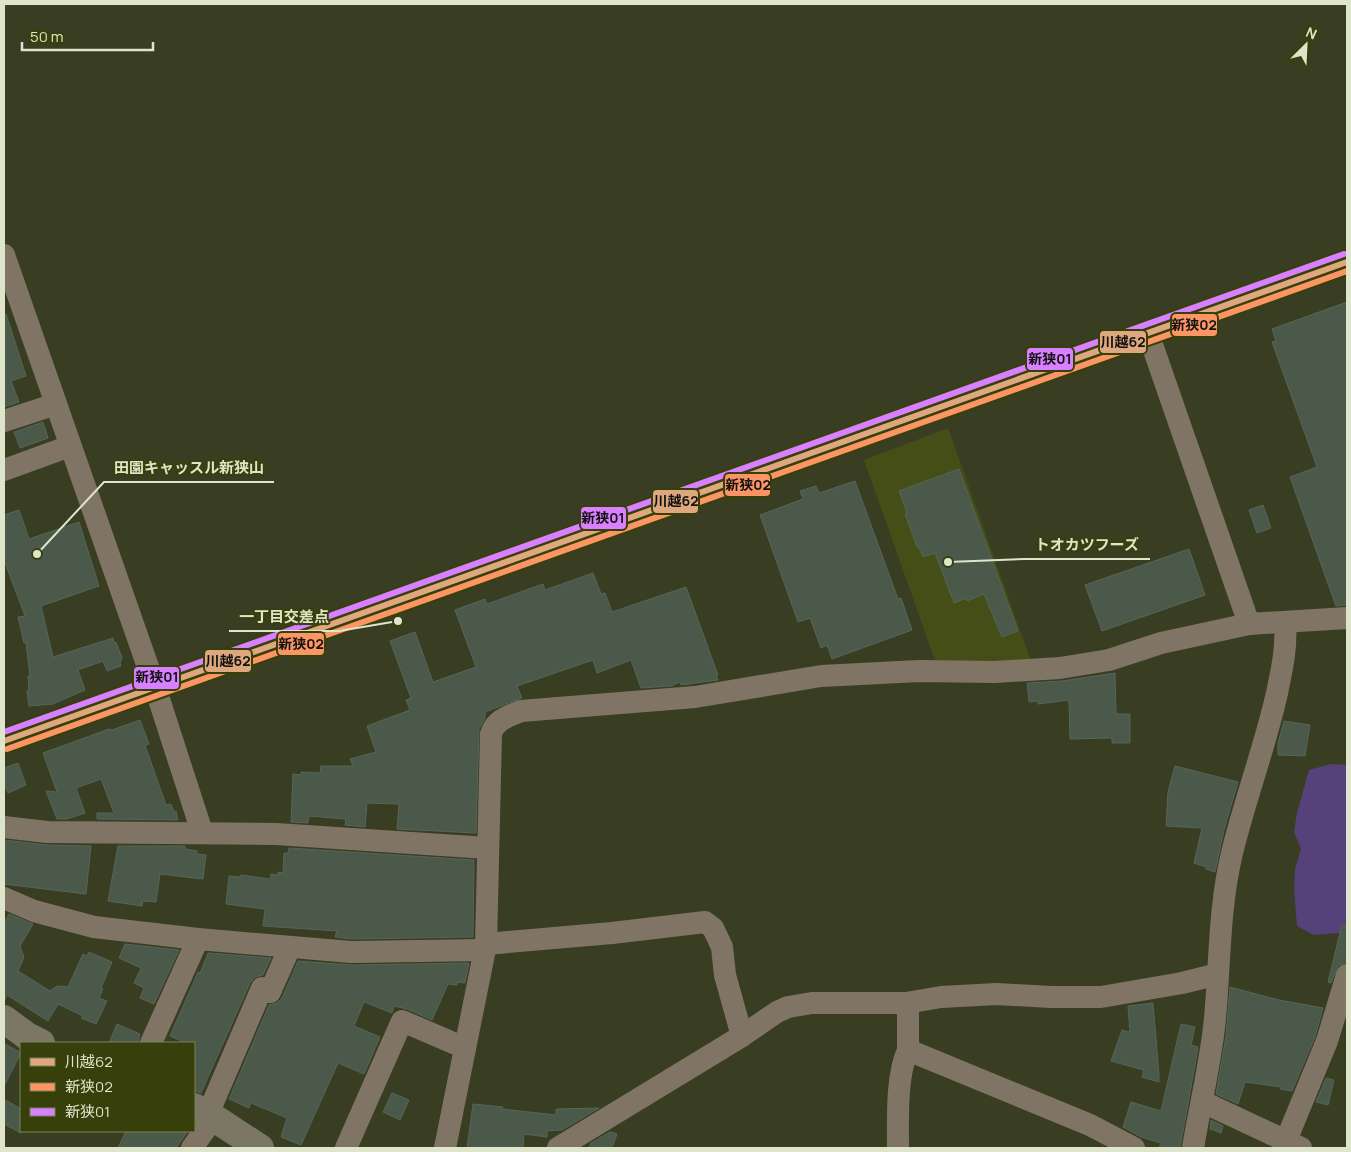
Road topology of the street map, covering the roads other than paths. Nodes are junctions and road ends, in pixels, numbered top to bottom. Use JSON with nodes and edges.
{"nodes":[{"id":1,"x":4,"y":255,"type":"edge"},
{"id":2,"x":1347,"y":262,"type":"edge"},
{"id":3,"x":9,"y":289,"type":"edge"},
{"id":4,"x":1148,"y":333,"type":"junction"},
{"id":5,"x":56,"y":404,"type":"junction"},
{"id":6,"x":4,"y":420,"type":"edge"},
{"id":7,"x":70,"y":446,"type":"junction"},
{"id":8,"x":4,"y":470,"type":"edge"},
{"id":9,"x":1347,"y":618,"type":"edge"},
{"id":10,"x":1285,"y":622,"type":"junction"},
{"id":11,"x":1249,"y":624,"type":"junction"},
{"id":12,"x":154,"y":687,"type":"junction"},
{"id":13,"x":4,"y":741,"type":"edge"},
{"id":14,"x":4,"y":827,"type":"edge"},
{"id":15,"x":202,"y":832,"type":"junction"},
{"id":16,"x":487,"y":848,"type":"junction"},
{"id":17,"x":4,"y":898,"type":"edge"},
{"id":18,"x":198,"y":940,"type":"junction"},
{"id":19,"x":290,"y":947,"type":"junction"},
{"id":20,"x":486,"y":947,"type":"junction"},
{"id":21,"x":1218,"y":974,"type":"junction"},
{"id":22,"x":1347,"y":976,"type":"edge"},
{"id":23,"x":908,"y":1003,"type":"junction"},
{"id":24,"x":4,"y":1019,"type":"edge"},
{"id":25,"x":742,"y":1036,"type":"junction"},
{"id":26,"x":40,"y":1042,"type":"edge"},
{"id":27,"x":151,"y":1042,"type":"edge"},
{"id":28,"x":465,"y":1048,"type":"junction"},
{"id":29,"x":908,"y":1050,"type":"junction"},
{"id":30,"x":1202,"y":1102,"type":"junction"},
{"id":31,"x":205,"y":1112,"type":"edge"},
{"id":32,"x":1290,"y":1146,"type":"edge"},
{"id":33,"x":192,"y":1148,"type":"edge"},
{"id":34,"x":260,"y":1148,"type":"edge"},
{"id":35,"x":346,"y":1148,"type":"edge"},
{"id":36,"x":445,"y":1148,"type":"edge"},
{"id":37,"x":558,"y":1148,"type":"edge"},
{"id":38,"x":898,"y":1148,"type":"edge"},
{"id":39,"x":1134,"y":1148,"type":"edge"},
{"id":40,"x":1193,"y":1148,"type":"edge"}],
"edges":[{"from":1,"to":3,"type":"street"},
{"from":2,"to":4,"type":"street"},
{"from":3,"to":5,"type":"street"},
{"from":4,"to":11,"type":"street"},
{"from":4,"to":12,"type":"street"},
{"from":5,"to":6,"type":"street"},
{"from":5,"to":7,"type":"street"},
{"from":7,"to":8,"type":"street"},
{"from":7,"to":12,"type":"street"},
{"from":9,"to":10,"type":"street"},
{"from":10,"to":11,"type":"street"},
{"from":10,"to":21,"type":"street"},
{"from":11,"to":16,"type":"street"},
{"from":12,"to":13,"type":"street"},
{"from":12,"to":15,"type":"street"},
{"from":14,"to":15,"type":"street"},
{"from":15,"to":16,"type":"street"},
{"from":16,"to":20,"type":"street"},
{"from":17,"to":18,"type":"street"},
{"from":18,"to":19,"type":"street"},
{"from":18,"to":27,"type":"street"},
{"from":19,"to":20,"type":"street"},
{"from":19,"to":31,"type":"street"},
{"from":20,"to":25,"type":"street"},
{"from":20,"to":28,"type":"street"},
{"from":21,"to":23,"type":"street"},
{"from":21,"to":30,"type":"street"},
{"from":22,"to":32,"type":"street"},
{"from":23,"to":25,"type":"street"},
{"from":23,"to":29,"type":"street"},
{"from":24,"to":26,"type":"main road"},
{"from":25,"to":37,"type":"street"},
{"from":28,"to":35,"type":"street"},
{"from":28,"to":36,"type":"street"},
{"from":29,"to":38,"type":"street"},
{"from":29,"to":39,"type":"street"},
{"from":30,"to":32,"type":"street"},
{"from":30,"to":40,"type":"street"},
{"from":31,"to":33,"type":"street"},
{"from":31,"to":34,"type":"main road"}]}
